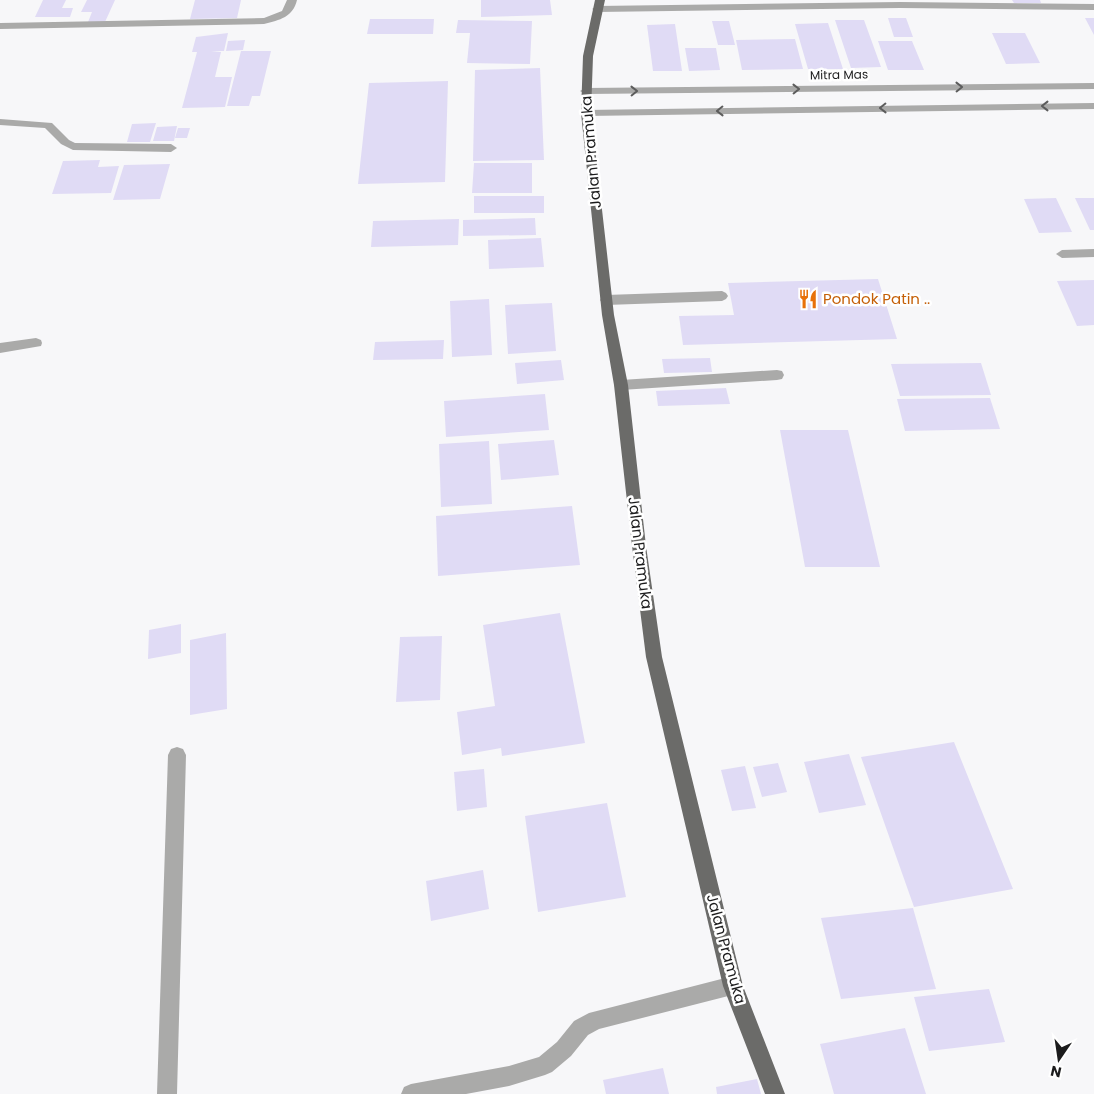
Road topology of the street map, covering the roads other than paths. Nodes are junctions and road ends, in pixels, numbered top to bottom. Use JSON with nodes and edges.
{"nodes":[{"id":1,"x":292,"y":0,"type":"edge"},
{"id":2,"x":598,"y":5,"type":"edge"},
{"id":3,"x":1094,"y":7,"type":"edge"},
{"id":4,"x":0,"y":26,"type":"edge"},
{"id":5,"x":1094,"y":86,"type":"edge"},
{"id":6,"x":988,"y":87,"type":"junction"},
{"id":7,"x":585,"y":92,"type":"junction"},
{"id":8,"x":1094,"y":106,"type":"edge"},
{"id":9,"x":996,"y":107,"type":"junction"},
{"id":10,"x":586,"y":113,"type":"junction"},
{"id":11,"x":0,"y":122,"type":"edge"},
{"id":12,"x":171,"y":148,"type":"dead end"},
{"id":13,"x":1094,"y":253,"type":"edge"},
{"id":14,"x":1062,"y":254,"type":"dead end"},
{"id":15,"x":722,"y":296,"type":"dead end"},
{"id":16,"x":606,"y":300,"type":"junction"},
{"id":17,"x":36,"y":343,"type":"dead end"},
{"id":18,"x":0,"y":348,"type":"edge"},
{"id":19,"x":777,"y":375,"type":"dead end"},
{"id":20,"x":621,"y":385,"type":"junction"},
{"id":21,"x":177,"y":756,"type":"dead end"},
{"id":22,"x":733,"y":986,"type":"junction"},
{"id":23,"x":167,"y":1094,"type":"edge"},
{"id":24,"x":411,"y":1094,"type":"edge"},
{"id":25,"x":775,"y":1094,"type":"edge"}],
"edges":[{"from":1,"to":4,"type":"street"},
{"from":2,"to":3,"type":"street"},
{"from":2,"to":7,"type":"main road","name":"Jalan Pramuka"},
{"from":5,"to":6,"type":"street","name":"Mitra Mas"},
{"from":7,"to":6,"type":"street","name":"Mitra Mas","one_way":true},
{"from":6,"to":9,"type":"street"},
{"from":7,"to":10,"type":"main road","name":"Jalan Pramuka"},
{"from":8,"to":9,"type":"street","one_way":true},
{"from":9,"to":10,"type":"street","one_way":true},
{"from":10,"to":16,"type":"main road","name":"Jalan Pramuka"},
{"from":11,"to":12,"type":"street"},
{"from":13,"to":14,"type":"street"},
{"from":15,"to":16,"type":"street"},
{"from":16,"to":20,"type":"main road","name":"Jalan Pramuka"},
{"from":17,"to":18,"type":"street"},
{"from":19,"to":20,"type":"street"},
{"from":20,"to":22,"type":"main road","name":"Jalan Pramuka"},
{"from":21,"to":23,"type":"street"},
{"from":22,"to":24,"type":"street"},
{"from":22,"to":25,"type":"main road","name":"Jalan Pramuka"}]}
